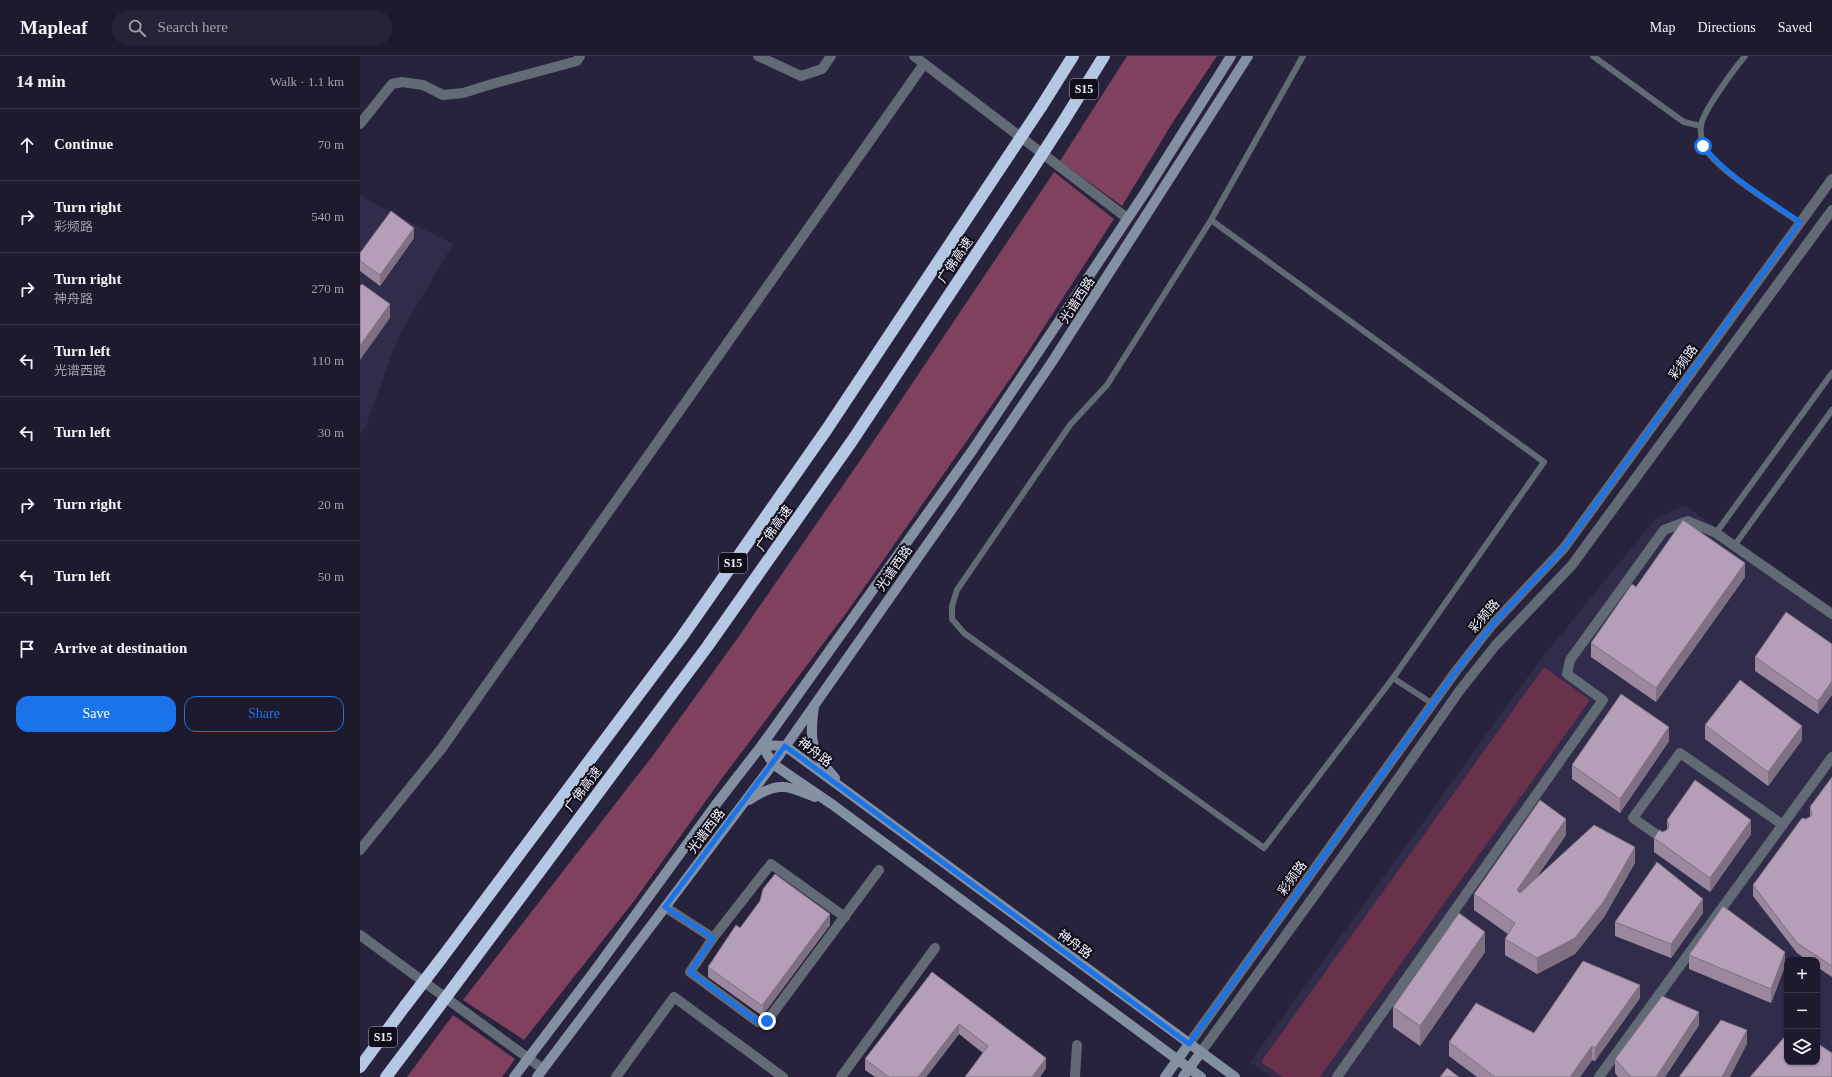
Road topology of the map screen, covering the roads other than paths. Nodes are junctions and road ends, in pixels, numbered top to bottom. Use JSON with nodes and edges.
{"nodes":[{"id":1,"x":580,"y":56,"type":"edge"},
{"id":2,"x":758,"y":56,"type":"edge"},
{"id":3,"x":831,"y":56,"type":"edge"},
{"id":4,"x":914,"y":56,"type":"edge"},
{"id":5,"x":1073,"y":56,"type":"edge"},
{"id":6,"x":1104,"y":56,"type":"edge"},
{"id":7,"x":1231,"y":56,"type":"edge"},
{"id":8,"x":1248,"y":56,"type":"edge"},
{"id":9,"x":1303,"y":56,"type":"edge"},
{"id":10,"x":1592,"y":56,"type":"edge"},
{"id":11,"x":1745,"y":56,"type":"edge"},
{"id":12,"x":924,"y":64,"type":"junction"},
{"id":13,"x":360,"y":124,"type":"edge"},
{"id":14,"x":1700,"y":126,"type":"junction"},
{"id":15,"x":1832,"y":179,"type":"edge"},
{"id":16,"x":1832,"y":210,"type":"edge"},
{"id":17,"x":1127,"y":218,"type":"junction"},
{"id":18,"x":1211,"y":220,"type":"junction"},
{"id":19,"x":1800,"y":222,"type":"junction"},
{"id":20,"x":1832,"y":374,"type":"edge"},
{"id":21,"x":1832,"y":410,"type":"edge"},
{"id":22,"x":1716,"y":533,"type":"junction"},
{"id":23,"x":1734,"y":546,"type":"junction"},
{"id":24,"x":1832,"y":614,"type":"edge"},
{"id":25,"x":1393,"y":678,"type":"junction"},
{"id":26,"x":814,"y":704,"type":"junction"},
{"id":27,"x":1433,"y":704,"type":"junction"},
{"id":28,"x":762,"y":745,"type":"junction"},
{"id":29,"x":785,"y":746,"type":"junction"},
{"id":30,"x":1832,"y":757,"type":"edge"},
{"id":31,"x":773,"y":764,"type":"junction"},
{"id":32,"x":850,"y":795,"type":"junction"},
{"id":33,"x":742,"y":805,"type":"junction"},
{"id":34,"x":833,"y":805,"type":"junction"},
{"id":35,"x":1792,"y":813,"type":"junction"},
{"id":36,"x":1801,"y":820,"type":"edge"},
{"id":37,"x":1783,"y":825,"type":"junction"},
{"id":38,"x":1663,"y":839,"type":"edge"},
{"id":39,"x":360,"y":850,"type":"edge"},
{"id":40,"x":879,"y":870,"type":"dead end"},
{"id":41,"x":665,"y":907,"type":"junction"},
{"id":42,"x":845,"y":916,"type":"junction"},
{"id":43,"x":360,"y":935,"type":"edge"},
{"id":44,"x":713,"y":938,"type":"junction"},
{"id":45,"x":935,"y":948,"type":"dead end"},
{"id":46,"x":1189,"y":1044,"type":"junction"},
{"id":47,"x":1076,"y":1045,"type":"dead end"},
{"id":48,"x":1201,"y":1052,"type":"junction"},
{"id":49,"x":528,"y":1058,"type":"junction"},
{"id":50,"x":1178,"y":1060,"type":"junction"},
{"id":51,"x":360,"y":1067,"type":"edge"},
{"id":52,"x":1189,"y":1068,"type":"junction"},
{"id":53,"x":540,"y":1073,"type":"edge"},
{"id":54,"x":386,"y":1077,"type":"edge"},
{"id":55,"x":514,"y":1077,"type":"edge"},
{"id":56,"x":616,"y":1077,"type":"edge"},
{"id":57,"x":783,"y":1077,"type":"edge"},
{"id":58,"x":841,"y":1077,"type":"edge"},
{"id":59,"x":1075,"y":1077,"type":"edge"},
{"id":60,"x":1165,"y":1077,"type":"edge"},
{"id":61,"x":1183,"y":1077,"type":"edge"},
{"id":62,"x":1201,"y":1077,"type":"edge"},
{"id":63,"x":1235,"y":1077,"type":"edge"},
{"id":64,"x":1337,"y":1077,"type":"edge"},
{"id":65,"x":1599,"y":1077,"type":"edge"}],
"edges":[{"from":1,"to":13,"type":"street"},
{"from":2,"to":3,"type":"street"},
{"from":4,"to":12,"type":"street"},
{"from":5,"to":51,"type":"highway","name":"广佛高速","number":"S15","bridge":true},
{"from":6,"to":54,"type":"highway","name":"广佛高速","number":"S15","bridge":true},
{"from":7,"to":17,"type":"main road","name":"光谱西路"},
{"from":8,"to":26,"type":"main road","name":"光谱西路"},
{"from":9,"to":18,"type":"lane"},
{"from":10,"to":14,"type":"lane"},
{"from":11,"to":14,"type":"lane"},
{"from":12,"to":17,"type":"street"},
{"from":12,"to":39,"type":"street"},
{"from":14,"to":19,"type":"lane"},
{"from":15,"to":19,"type":"street","name":"彩频路"},
{"from":16,"to":48,"type":"street"},
{"from":17,"to":28,"type":"main road","name":"光谱西路"},
{"from":18,"to":25,"type":"lane"},
{"from":18,"to":25,"type":"lane"},
{"from":19,"to":27,"type":"street","name":"彩频路"},
{"from":20,"to":22,"type":"lane"},
{"from":21,"to":23,"type":"lane"},
{"from":22,"to":23,"type":"street"},
{"from":22,"to":64,"type":"street"},
{"from":23,"to":24,"type":"street"},
{"from":25,"to":27,"type":"lane"},
{"from":26,"to":29,"type":"main road","name":"光谱西路"},
{"from":26,"to":32,"type":"main road"},
{"from":27,"to":46,"type":"street","name":"彩频路"},
{"from":28,"to":29,"type":"main road","name":"神舟路"},
{"from":28,"to":31,"type":"main road"},
{"from":28,"to":49,"type":"main road","name":"光谱西路"},
{"from":29,"to":31,"type":"main road","name":"光谱西路"},
{"from":29,"to":32,"type":"main road","name":"神舟路"},
{"from":30,"to":35,"type":"street"},
{"from":31,"to":33,"type":"main road","name":"光谱西路"},
{"from":31,"to":34,"type":"main road"},
{"from":32,"to":46,"type":"main road","name":"神舟路"},
{"from":33,"to":34,"type":"main road"},
{"from":33,"to":41,"type":"main road","name":"光谱西路"},
{"from":34,"to":50,"type":"main road"},
{"from":35,"to":36,"type":"street"},
{"from":35,"to":37,"type":"street"},
{"from":37,"to":38,"type":"street"},
{"from":37,"to":65,"type":"street"},
{"from":40,"to":42,"type":"street"},
{"from":41,"to":44,"type":"street"},
{"from":41,"to":53,"type":"main road","name":"光谱西路"},
{"from":42,"to":44,"type":"street"},
{"from":42,"to":44,"type":"street"},
{"from":43,"to":49,"type":"street"},
{"from":45,"to":58,"type":"street"},
{"from":46,"to":48,"type":"main road","name":"神舟路"},
{"from":46,"to":50,"type":"main road","name":"彩频路"},
{"from":47,"to":59,"type":"street"},
{"from":48,"to":52,"type":"main road"},
{"from":48,"to":63,"type":"main road","name":"神舟路"},
{"from":49,"to":53,"type":"street"},
{"from":49,"to":55,"type":"main road","name":"光谱西路"},
{"from":50,"to":52,"type":"main road"},
{"from":50,"to":60,"type":"main road","name":"彩频路"},
{"from":52,"to":61,"type":"main road"},
{"from":52,"to":62,"type":"main road"},
{"from":56,"to":57,"type":"street"}]}
